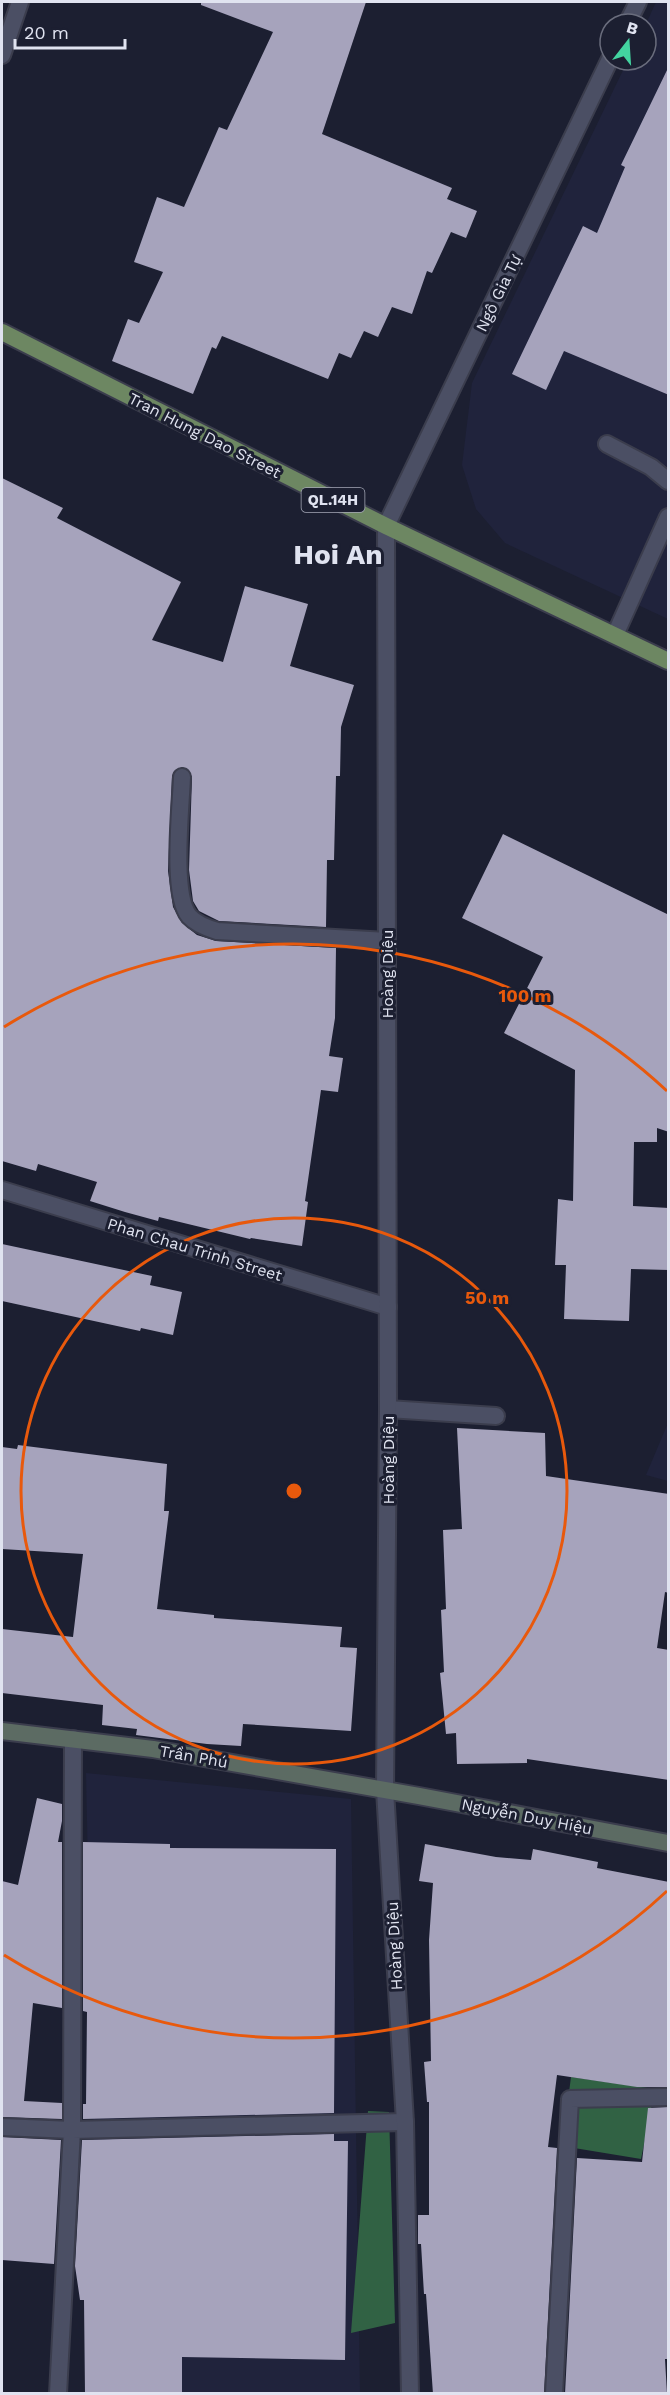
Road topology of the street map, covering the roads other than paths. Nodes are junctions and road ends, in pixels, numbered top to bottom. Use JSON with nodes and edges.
{"nodes":[{"id":1,"x":20,"y":2,"type":"edge"},
{"id":2,"x":2,"y":55,"type":"edge"},
{"id":3,"x":604,"y":72,"type":"edge"},
{"id":4,"x":2,"y":332,"type":"edge"},
{"id":5,"x":607,"y":444,"type":"dead end"},
{"id":6,"x":669,"y":481,"type":"edge"},
{"id":7,"x":669,"y":518,"type":"edge"},
{"id":8,"x":386,"y":526,"type":"junction"},
{"id":9,"x":615,"y":635,"type":"junction"},
{"id":10,"x":669,"y":661,"type":"edge"},
{"id":11,"x":182,"y":777,"type":"dead end"},
{"id":12,"x":387,"y":941,"type":"junction"},
{"id":13,"x":2,"y":1190,"type":"edge"},
{"id":14,"x":388,"y":1307,"type":"junction"},
{"id":15,"x":388,"y":1409,"type":"junction"},
{"id":16,"x":496,"y":1416,"type":"dead end"},
{"id":17,"x":2,"y":1731,"type":"edge"},
{"id":18,"x":74,"y":1739,"type":"junction"},
{"id":19,"x":385,"y":1790,"type":"junction"},
{"id":20,"x":669,"y":1843,"type":"edge"},
{"id":21,"x":669,"y":2097,"type":"edge"},
{"id":22,"x":405,"y":2122,"type":"junction"},
{"id":23,"x":2,"y":2127,"type":"edge"},
{"id":24,"x":72,"y":2130,"type":"junction"},
{"id":25,"x":58,"y":2394,"type":"edge"},
{"id":26,"x":410,"y":2394,"type":"edge"},
{"id":27,"x":554,"y":2394,"type":"edge"}],
"edges":[{"from":1,"to":2,"type":"street"},
{"from":3,"to":8,"type":"street","name":"Ngô Gia Tự"},
{"from":4,"to":8,"type":"main road","name":"Tran Hung Dao Street","number":"QL.14H"},
{"from":5,"to":6,"type":"street"},
{"from":7,"to":9,"type":"street"},
{"from":8,"to":9,"type":"main road","name":"Tran Hung Dao Street","number":"QL.14H"},
{"from":8,"to":12,"type":"street","name":"Hoàng Diệu"},
{"from":9,"to":10,"type":"main road","name":"Tran Hung Dao Street","number":"QL.14H"},
{"from":11,"to":12,"type":"street"},
{"from":12,"to":14,"type":"street","name":"Hoàng Diệu"},
{"from":13,"to":14,"type":"street","name":"Phan Chau Trinh Street"},
{"from":14,"to":15,"type":"street","name":"Hoàng Diệu"},
{"from":15,"to":16,"type":"street"},
{"from":15,"to":19,"type":"street","name":"Hoàng Diệu"},
{"from":17,"to":18,"type":"main road","name":"Trần Phú"},
{"from":18,"to":19,"type":"main road","name":"Trần Phú"},
{"from":18,"to":24,"type":"street"},
{"from":19,"to":20,"type":"main road","name":"Nguyễn Duy Hiệu"},
{"from":19,"to":22,"type":"street","name":"Hoàng Diệu"},
{"from":21,"to":27,"type":"street"},
{"from":22,"to":24,"type":"street"},
{"from":22,"to":26,"type":"street","name":"Hoàng Diệu"},
{"from":23,"to":24,"type":"street"},
{"from":24,"to":25,"type":"street"}]}
